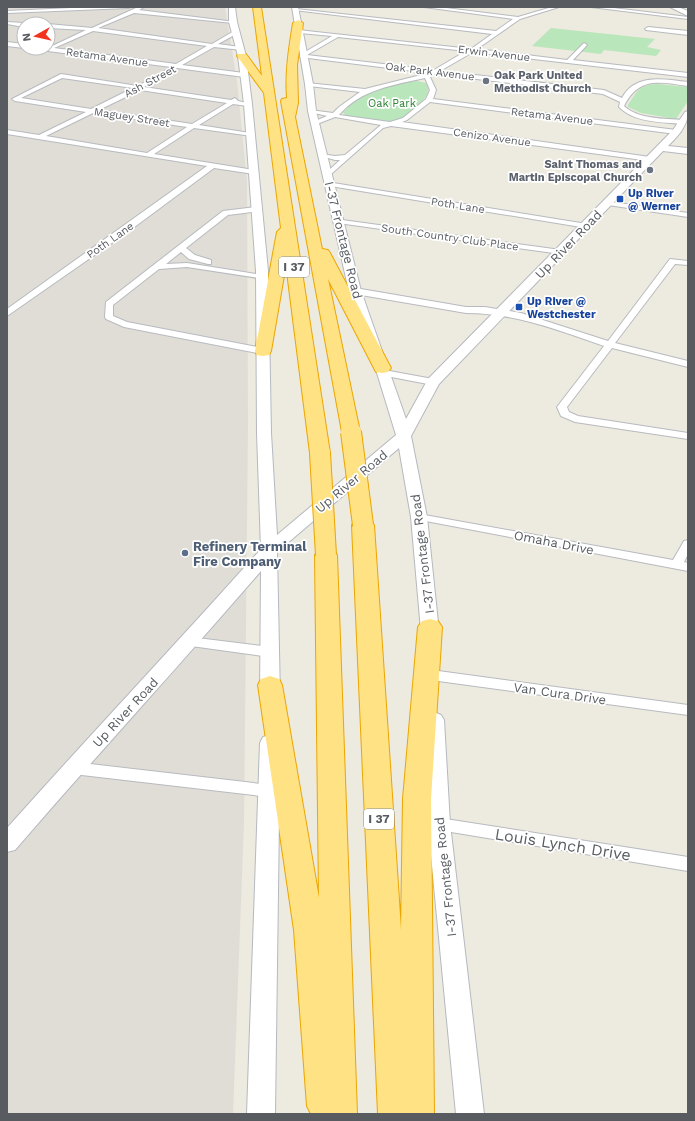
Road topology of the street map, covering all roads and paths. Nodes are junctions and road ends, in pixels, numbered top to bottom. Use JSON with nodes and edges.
{"nodes":[{"id":1,"x":142,"y":7,"type":"edge"},
{"id":2,"x":232,"y":7,"type":"edge"},
{"id":3,"x":426,"y":7,"type":"edge"},
{"id":4,"x":557,"y":7,"type":"edge"},
{"id":5,"x":593,"y":7,"type":"edge"},
{"id":6,"x":673,"y":7,"type":"edge"},
{"id":7,"x":257,"y":8,"type":"edge"},
{"id":8,"x":130,"y":9,"type":"edge"},
{"id":9,"x":295,"y":9,"type":"edge"},
{"id":10,"x":488,"y":10,"type":"dead end"},
{"id":11,"x":7,"y":12,"type":"edge"},
{"id":12,"x":482,"y":13,"type":"junction"},
{"id":13,"x":688,"y":14,"type":"edge"},
{"id":14,"x":518,"y":18,"type":"junction"},
{"id":15,"x":688,"y":18,"type":"edge"},
{"id":16,"x":56,"y":27,"type":"edge"},
{"id":17,"x":235,"y":27,"type":"junction"},
{"id":18,"x":299,"y":27,"type":"junction"},
{"id":19,"x":91,"y":29,"type":"junction"},
{"id":20,"x":648,"y":29,"type":"dead end"},
{"id":21,"x":496,"y":33,"type":"junction"},
{"id":22,"x":688,"y":33,"type":"edge"},
{"id":23,"x":337,"y":35,"type":"junction"},
{"id":24,"x":56,"y":43,"type":"edge"},
{"id":25,"x":214,"y":45,"type":"junction"},
{"id":26,"x":584,"y":45,"type":"dead end"},
{"id":27,"x":56,"y":49,"type":"edge"},
{"id":28,"x":473,"y":50,"type":"junction"},
{"id":29,"x":241,"y":52,"type":"junction"},
{"id":30,"x":302,"y":53,"type":"junction"},
{"id":31,"x":568,"y":62,"type":"junction"},
{"id":32,"x":178,"y":66,"type":"junction"},
{"id":33,"x":280,"y":68,"type":"dead end"},
{"id":34,"x":434,"y":72,"type":"junction"},
{"id":35,"x":244,"y":75,"type":"junction"},
{"id":36,"x":427,"y":76,"type":"junction"},
{"id":37,"x":688,"y":76,"type":"edge"},
{"id":38,"x":309,"y":84,"type":"junction"},
{"id":39,"x":688,"y":84,"type":"edge"},
{"id":40,"x":138,"y":88,"type":"junction"},
{"id":41,"x":269,"y":88,"type":"junction"},
{"id":42,"x":365,"y":91,"type":"junction"},
{"id":43,"x":624,"y":91,"type":"junction"},
{"id":44,"x":604,"y":92,"type":"junction"},
{"id":45,"x":247,"y":99,"type":"junction"},
{"id":46,"x":429,"y":100,"type":"junction"},
{"id":47,"x":623,"y":101,"type":"junction"},
{"id":48,"x":233,"y":102,"type":"junction"},
{"id":49,"x":312,"y":110,"type":"junction"},
{"id":50,"x":92,"y":111,"type":"junction"},
{"id":51,"x":335,"y":115,"type":"junction"},
{"id":52,"x":685,"y":118,"type":"edge"},
{"id":53,"x":289,"y":119,"type":"junction"},
{"id":54,"x":315,"y":124,"type":"junction"},
{"id":55,"x":391,"y":124,"type":"junction"},
{"id":56,"x":193,"y":127,"type":"junction"},
{"id":57,"x":7,"y":132,"type":"edge"},
{"id":58,"x":676,"y":132,"type":"junction"},
{"id":59,"x":250,"y":135,"type":"junction"},
{"id":60,"x":40,"y":137,"type":"junction"},
{"id":61,"x":661,"y":148,"type":"junction"},
{"id":62,"x":688,"y":151,"type":"edge"},
{"id":63,"x":148,"y":155,"type":"junction"},
{"id":64,"x":322,"y":155,"type":"junction"},
{"id":65,"x":347,"y":157,"type":"junction"},
{"id":66,"x":650,"y":159,"type":"junction"},
{"id":67,"x":213,"y":165,"type":"junction"},
{"id":68,"x":254,"y":172,"type":"junction"},
{"id":69,"x":329,"y":179,"type":"junction"},
{"id":70,"x":608,"y":203,"type":"junction"},
{"id":71,"x":257,"y":209,"type":"junction"},
{"id":72,"x":688,"y":215,"type":"edge"},
{"id":73,"x":288,"y":221,"type":"junction"},
{"id":74,"x":338,"y":221,"type":"junction"},
{"id":75,"x":587,"y":226,"type":"junction"},
{"id":76,"x":312,"y":231,"type":"junction"},
{"id":77,"x":181,"y":248,"type":"junction"},
{"id":78,"x":561,"y":252,"type":"junction"},
{"id":79,"x":688,"y":263,"type":"edge"},
{"id":80,"x":207,"y":265,"type":"junction"},
{"id":81,"x":155,"y":268,"type":"junction"},
{"id":82,"x":262,"y":274,"type":"junction"},
{"id":83,"x":354,"y":288,"type":"junction"},
{"id":84,"x":7,"y":312,"type":"edge"},
{"id":85,"x":502,"y":312,"type":"junction"},
{"id":86,"x":611,"y":345,"type":"junction"},
{"id":87,"x":263,"y":350,"type":"junction"},
{"id":88,"x":688,"y":364,"type":"edge"},
{"id":89,"x":383,"y":370,"type":"junction"},
{"id":90,"x":433,"y":382,"type":"junction"},
{"id":91,"x":404,"y":436,"type":"junction"},
{"id":92,"x":688,"y":436,"type":"edge"},
{"id":93,"x":419,"y":517,"type":"junction"},
{"id":94,"x":688,"y":544,"type":"edge"},
{"id":95,"x":269,"y":550,"type":"junction"},
{"id":96,"x":682,"y":566,"type":"edge"},
{"id":97,"x":430,"y":627,"type":"junction"},
{"id":98,"x":189,"y":642,"type":"junction"},
{"id":99,"x":270,"y":652,"type":"junction"},
{"id":100,"x":431,"y":675,"type":"junction"},
{"id":101,"x":270,"y":685,"type":"junction"},
{"id":102,"x":688,"y":710,"type":"edge"},
{"id":103,"x":74,"y":768,"type":"junction"},
{"id":104,"x":270,"y":791,"type":"junction"},
{"id":105,"x":439,"y":824,"type":"junction"},
{"id":106,"x":7,"y":843,"type":"edge"},
{"id":107,"x":688,"y":864,"type":"edge"},
{"id":108,"x":261,"y":1114,"type":"edge"},
{"id":109,"x":326,"y":1114,"type":"edge"},
{"id":110,"x":339,"y":1114,"type":"edge"},
{"id":111,"x":396,"y":1114,"type":"edge"},
{"id":112,"x":416,"y":1114,"type":"edge"},
{"id":113,"x":470,"y":1114,"type":"edge"}],
"edges":[{"from":1,"to":8,"type":"street"},
{"from":2,"to":17,"type":"main road"},
{"from":3,"to":12,"type":"street"},
{"from":4,"to":14,"type":"street"},
{"from":5,"to":15,"type":"street"},
{"from":6,"to":13,"type":"main road"},
{"from":7,"to":41,"type":"highway","number":"I 37"},
{"from":8,"to":11,"type":"street"},
{"from":8,"to":17,"type":"street"},
{"from":8,"to":19,"type":"street"},
{"from":9,"to":18,"type":"main road","name":"I-37 Frontage Road"},
{"from":9,"to":21,"type":"street"},
{"from":10,"to":12,"type":"street"},
{"from":12,"to":14,"type":"street"},
{"from":14,"to":21,"type":"street"},
{"from":16,"to":19,"type":"street"},
{"from":17,"to":25,"type":"street","name":"Ash Street"},
{"from":17,"to":29,"type":"main road"},
{"from":18,"to":23,"type":"street","name":"Erwin Avenue"},
{"from":18,"to":30,"type":"main road","name":"I-37 Frontage Road"},
{"from":18,"to":53,"type":"highway"},
{"from":19,"to":24,"type":"street"},
{"from":19,"to":25,"type":"street"},
{"from":20,"to":22,"type":"street"},
{"from":21,"to":28,"type":"street"},
{"from":23,"to":28,"type":"street","name":"Erwin Avenue"},
{"from":23,"to":30,"type":"street"},
{"from":25,"to":29,"type":"street"},
{"from":25,"to":32,"type":"street","name":"Ash Street"},
{"from":26,"to":31,"type":"street"},
{"from":27,"to":32,"type":"street","name":"Retama Avenue"},
{"from":28,"to":31,"type":"street","name":"Erwin Avenue"},
{"from":28,"to":34,"type":"street"},
{"from":29,"to":35,"type":"main road"},
{"from":29,"to":41,"type":"highway"},
{"from":30,"to":34,"type":"street","name":"Oak Park Avenue"},
{"from":30,"to":38,"type":"main road","name":"I-37 Frontage Road"},
{"from":31,"to":37,"type":"street","name":"Erwin Avenue"},
{"from":32,"to":35,"type":"street","name":"Retama Avenue"},
{"from":32,"to":40,"type":"street","name":"Ash Street"},
{"from":33,"to":53,"type":"highway","number":"I 37"},
{"from":34,"to":36,"type":"street"},
{"from":34,"to":44,"type":"street","name":"Oak Park Avenue"},
{"from":35,"to":45,"type":"main road"},
{"from":36,"to":42,"type":"street"},
{"from":36,"to":46,"type":"street"},
{"from":38,"to":42,"type":"street"},
{"from":38,"to":49,"type":"main road","name":"I-37 Frontage Road"},
{"from":39,"to":43,"type":"street","name":"Oak Park Avenue"},
{"from":40,"to":48,"type":"street"},
{"from":40,"to":50,"type":"street","name":"Ash Street"},
{"from":40,"to":50,"type":"street","name":"Maguey Street"},
{"from":41,"to":73,"type":"highway","number":"I 37"},
{"from":42,"to":51,"type":"street"},
{"from":43,"to":44,"type":"street","name":"Oak Park Avenue"},
{"from":43,"to":47,"type":"street"},
{"from":44,"to":47,"type":"street","name":"Oak Park Avenue"},
{"from":45,"to":48,"type":"street"},
{"from":45,"to":48,"type":"street"},
{"from":45,"to":59,"type":"main road"},
{"from":46,"to":55,"type":"street"},
{"from":46,"to":58,"type":"street","name":"Retama Avenue"},
{"from":47,"to":52,"type":"street"},
{"from":48,"to":56,"type":"street"},
{"from":49,"to":51,"type":"street","name":"Cenizo Avenue"},
{"from":49,"to":54,"type":"main road","name":"I-37 Frontage Road"},
{"from":50,"to":56,"type":"street","name":"Maguey Street"},
{"from":50,"to":60,"type":"street","name":"Ash Street"},
{"from":51,"to":54,"type":"street"},
{"from":51,"to":55,"type":"street","name":"Cenizo Avenue"},
{"from":52,"to":58,"type":"main road","name":"Up River Road"},
{"from":53,"to":76,"type":"highway","number":"I 37"},
{"from":54,"to":64,"type":"main road","name":"I-37 Frontage Road"},
{"from":55,"to":65,"type":"street"},
{"from":55,"to":66,"type":"street","name":"Cenizo Avenue"},
{"from":56,"to":59,"type":"street","name":"Maguey Street"},
{"from":56,"to":63,"type":"street"},
{"from":57,"to":60,"type":"street"},
{"from":58,"to":61,"type":"main road","name":"Up River Road"},
{"from":59,"to":68,"type":"main road"},
{"from":60,"to":63,"type":"street"},
{"from":61,"to":62,"type":"main road"},
{"from":61,"to":66,"type":"main road","name":"Up River Road"},
{"from":63,"to":67,"type":"street"},
{"from":64,"to":65,"type":"street"},
{"from":64,"to":69,"type":"main road","name":"I-37 Frontage Road"},
{"from":65,"to":69,"type":"street"},
{"from":66,"to":70,"type":"main road","name":"Up River Road"},
{"from":67,"to":68,"type":"street"},
{"from":67,"to":84,"type":"street","name":"Poth Lane"},
{"from":68,"to":71,"type":"main road"},
{"from":69,"to":74,"type":"main road","name":"I-37 Frontage Road"},
{"from":69,"to":75,"type":"street","name":"Poth Lane"},
{"from":70,"to":72,"type":"street"},
{"from":70,"to":75,"type":"main road","name":"Up River Road"},
{"from":71,"to":77,"type":"street"},
{"from":71,"to":82,"type":"main road"},
{"from":73,"to":87,"type":"highway"},
{"from":73,"to":110,"type":"highway","number":"I 37","bridge":true},
{"from":74,"to":78,"type":"street","name":"South Country Club Place"},
{"from":74,"to":83,"type":"main road","name":"I-37 Frontage Road"},
{"from":75,"to":78,"type":"main road","name":"Up River Road"},
{"from":76,"to":89,"type":"highway"},
{"from":76,"to":111,"type":"highway","number":"I 37","bridge":true},
{"from":77,"to":80,"type":"street"},
{"from":77,"to":81,"type":"street"},
{"from":78,"to":85,"type":"main road","name":"Up River Road"},
{"from":79,"to":86,"type":"street"},
{"from":80,"to":81,"type":"street"},
{"from":80,"to":82,"type":"street"},
{"from":81,"to":87,"type":"street"},
{"from":82,"to":87,"type":"main road"},
{"from":83,"to":85,"type":"street"},
{"from":83,"to":89,"type":"main road","name":"I-37 Frontage Road"},
{"from":85,"to":86,"type":"street"},
{"from":85,"to":90,"type":"main road","name":"Up River Road"},
{"from":86,"to":88,"type":"street"},
{"from":86,"to":92,"type":"street"},
{"from":87,"to":95,"type":"main road"},
{"from":89,"to":90,"type":"street"},
{"from":89,"to":91,"type":"main road","name":"I-37 Frontage Road"},
{"from":90,"to":91,"type":"main road","name":"Up River Road"},
{"from":91,"to":93,"type":"main road","name":"I-37 Frontage Road"},
{"from":91,"to":95,"type":"main road","name":"Up River Road"},
{"from":93,"to":96,"type":"street","name":"Omaha Drive"},
{"from":93,"to":97,"type":"main road","name":"I-37 Frontage Road"},
{"from":94,"to":96,"type":"street"},
{"from":95,"to":98,"type":"main road","name":"Up River Road"},
{"from":95,"to":99,"type":"main road"},
{"from":97,"to":100,"type":"main road","name":"I-37 Frontage Road"},
{"from":97,"to":112,"type":"highway"},
{"from":98,"to":99,"type":"street"},
{"from":98,"to":103,"type":"main road","name":"Up River Road"},
{"from":99,"to":101,"type":"main road"},
{"from":100,"to":102,"type":"street","name":"Van Cura Drive"},
{"from":100,"to":105,"type":"main road","name":"I-37 Frontage Road"},
{"from":101,"to":104,"type":"main road"},
{"from":101,"to":109,"type":"highway"},
{"from":103,"to":104,"type":"street"},
{"from":103,"to":106,"type":"main road","name":"Up River Road"},
{"from":104,"to":108,"type":"main road"},
{"from":105,"to":107,"type":"street","name":"Louis Lynch Drive"},
{"from":105,"to":113,"type":"main road","name":"I-37 Frontage Road"}]}
